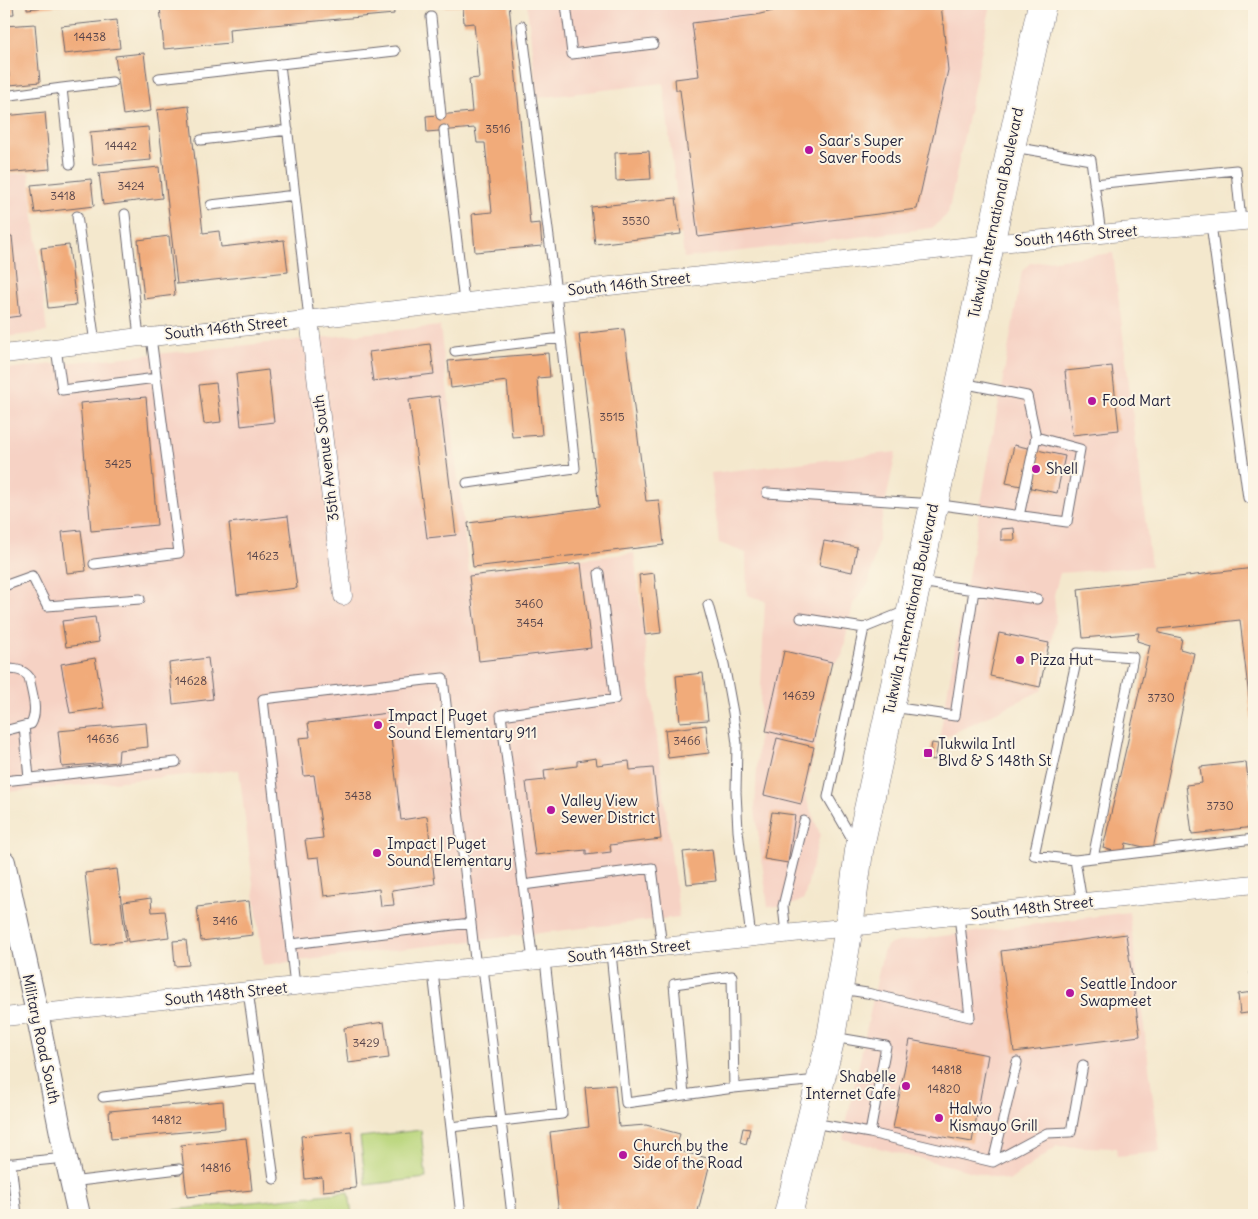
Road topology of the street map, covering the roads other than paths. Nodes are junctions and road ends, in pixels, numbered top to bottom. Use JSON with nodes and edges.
{"nodes":[{"id":1,"x":566,"y":4,"type":"edge"},
{"id":2,"x":1042,"y":4,"type":"edge"},
{"id":3,"x":431,"y":17,"type":"dead end"},
{"id":4,"x":522,"y":26,"type":"dead end"},
{"id":5,"x":653,"y":44,"type":"dead end"},
{"id":6,"x":395,"y":51,"type":"dead end"},
{"id":7,"x":280,"y":64,"type":"junction"},
{"id":8,"x":159,"y":78,"type":"dead end"},
{"id":9,"x":112,"y":82,"type":"dead end"},
{"id":10,"x":62,"y":88,"type":"junction"},
{"id":11,"x":4,"y":96,"type":"edge"},
{"id":12,"x":441,"y":115,"type":"dead end"},
{"id":13,"x":288,"y":130,"type":"junction"},
{"id":14,"x":444,"y":130,"type":"dead end"},
{"id":15,"x":201,"y":140,"type":"dead end"},
{"id":16,"x":1010,"y":146,"type":"junction"},
{"id":17,"x":70,"y":164,"type":"dead end"},
{"id":18,"x":1094,"y":184,"type":"junction"},
{"id":19,"x":295,"y":195,"type":"junction"},
{"id":20,"x":210,"y":205,"type":"dead end"},
{"id":21,"x":124,"y":214,"type":"dead end"},
{"id":22,"x":77,"y":216,"type":"dead end"},
{"id":23,"x":1247,"y":220,"type":"edge"},
{"id":24,"x":1211,"y":224,"type":"junction"},
{"id":25,"x":1100,"y":234,"type":"junction"},
{"id":26,"x":989,"y":244,"type":"junction"},
{"id":27,"x":556,"y":292,"type":"junction"},
{"id":28,"x":464,"y":302,"type":"junction"},
{"id":29,"x":310,"y":319,"type":"junction"},
{"id":30,"x":145,"y":337,"type":"junction"},
{"id":31,"x":561,"y":338,"type":"junction"},
{"id":32,"x":95,"y":343,"type":"junction"},
{"id":33,"x":56,"y":348,"type":"junction"},
{"id":34,"x":455,"y":351,"type":"dead end"},
{"id":35,"x":4,"y":354,"type":"edge"},
{"id":36,"x":156,"y":378,"type":"junction"},
{"id":37,"x":959,"y":382,"type":"junction"},
{"id":38,"x":1036,"y":437,"type":"junction"},
{"id":39,"x":467,"y":483,"type":"dead end"},
{"id":40,"x":767,"y":493,"type":"dead end"},
{"id":41,"x":1254,"y":497,"type":"edge"},
{"id":42,"x":934,"y":504,"type":"junction"},
{"id":43,"x":1019,"y":516,"type":"junction"},
{"id":44,"x":94,"y":564,"type":"dead end"},
{"id":45,"x":599,"y":573,"type":"dead end"},
{"id":46,"x":916,"y":582,"type":"junction"},
{"id":47,"x":4,"y":586,"type":"edge"},
{"id":48,"x":974,"y":590,"type":"junction"},
{"id":49,"x":343,"y":596,"type":"dead end"},
{"id":50,"x":140,"y":599,"type":"dead end"},
{"id":51,"x":1037,"y":599,"type":"dead end"},
{"id":52,"x":708,"y":605,"type":"dead end"},
{"id":53,"x":911,"y":609,"type":"junction"},
{"id":54,"x":802,"y":618,"type":"dead end"},
{"id":55,"x":864,"y":628,"type":"junction"},
{"id":56,"x":4,"y":668,"type":"edge"},
{"id":57,"x":890,"y":707,"type":"junction"},
{"id":58,"x":24,"y":726,"type":"junction"},
{"id":59,"x":4,"y":731,"type":"edge"},
{"id":60,"x":176,"y":762,"type":"dead end"},
{"id":61,"x":29,"y":778,"type":"junction"},
{"id":62,"x":4,"y":781,"type":"edge"},
{"id":63,"x":804,"y":821,"type":"dead end"},
{"id":64,"x":1254,"y":839,"type":"edge"},
{"id":65,"x":859,"y":850,"type":"junction"},
{"id":66,"x":1093,"y":858,"type":"junction"},
{"id":67,"x":1075,"y":860,"type":"junction"},
{"id":68,"x":4,"y":862,"type":"edge"},
{"id":69,"x":1254,"y":884,"type":"edge"},
{"id":70,"x":523,"y":885,"type":"junction"},
{"id":71,"x":1082,"y":902,"type":"junction"},
{"id":72,"x":959,"y":915,"type":"junction"},
{"id":73,"x":471,"y":923,"type":"junction"},
{"id":74,"x":849,"y":927,"type":"junction"},
{"id":75,"x":786,"y":934,"type":"junction"},
{"id":76,"x":751,"y":938,"type":"junction"},
{"id":77,"x":291,"y":944,"type":"junction"},
{"id":78,"x":662,"y":947,"type":"junction"},
{"id":79,"x":611,"y":953,"type":"junction"},
{"id":80,"x":539,"y":961,"type":"junction"},
{"id":81,"x":480,"y":967,"type":"junction"},
{"id":82,"x":433,"y":972,"type":"junction"},
{"id":83,"x":296,"y":986,"type":"junction"},
{"id":84,"x":838,"y":988,"type":"junction"},
{"id":85,"x":248,"y":991,"type":"junction"},
{"id":86,"x":37,"y":1013,"type":"junction"},
{"id":87,"x":4,"y":1017,"type":"edge"},
{"id":88,"x":831,"y":1036,"type":"junction"},
{"id":89,"x":1017,"y":1062,"type":"dead end"},
{"id":90,"x":1083,"y":1065,"type":"dead end"},
{"id":91,"x":260,"y":1078,"type":"junction"},
{"id":92,"x":820,"y":1080,"type":"junction"},
{"id":93,"x":734,"y":1088,"type":"junction"},
{"id":94,"x":684,"y":1095,"type":"junction"},
{"id":95,"x":103,"y":1097,"type":"dead end"},
{"id":96,"x":501,"y":1121,"type":"junction"},
{"id":97,"x":811,"y":1122,"type":"junction"},
{"id":98,"x":451,"y":1128,"type":"junction"},
{"id":99,"x":870,"y":1133,"type":"junction"},
{"id":100,"x":66,"y":1158,"type":"junction"},
{"id":101,"x":993,"y":1162,"type":"junction"},
{"id":102,"x":7,"y":1163,"type":"edge"},
{"id":103,"x":179,"y":1169,"type":"dead end"},
{"id":104,"x":274,"y":1179,"type":"dead end"},
{"id":105,"x":71,"y":1182,"type":"junction"},
{"id":106,"x":17,"y":1215,"type":"edge"},
{"id":107,"x":79,"y":1215,"type":"edge"},
{"id":108,"x":461,"y":1215,"type":"edge"},
{"id":109,"x":512,"y":1215,"type":"edge"},
{"id":110,"x":788,"y":1215,"type":"edge"}],
"edges":[{"from":1,"to":5,"type":"lane"},
{"from":2,"to":16,"type":"main road","name":"Tukwila International Boulevard"},
{"from":3,"to":12,"type":"lane"},
{"from":4,"to":27,"type":"lane"},
{"from":6,"to":7,"type":"lane"},
{"from":7,"to":8,"type":"lane"},
{"from":7,"to":13,"type":"lane"},
{"from":9,"to":10,"type":"lane"},
{"from":10,"to":11,"type":"lane"},
{"from":10,"to":17,"type":"lane"},
{"from":13,"to":15,"type":"lane"},
{"from":13,"to":19,"type":"lane"},
{"from":14,"to":28,"type":"lane"},
{"from":16,"to":18,"type":"lane"},
{"from":16,"to":26,"type":"main road","name":"Tukwila International Boulevard"},
{"from":18,"to":23,"type":"lane"},
{"from":18,"to":25,"type":"lane"},
{"from":19,"to":20,"type":"lane"},
{"from":19,"to":29,"type":"lane"},
{"from":21,"to":30,"type":"lane"},
{"from":22,"to":32,"type":"lane"},
{"from":23,"to":24,"type":"street","name":"South 146th Street"},
{"from":24,"to":25,"type":"street","name":"South 146th Street"},
{"from":24,"to":41,"type":"lane"},
{"from":25,"to":26,"type":"street","name":"South 146th Street"},
{"from":26,"to":27,"type":"street","name":"South 146th Street"},
{"from":26,"to":37,"type":"main road","name":"Tukwila International Boulevard"},
{"from":27,"to":28,"type":"street","name":"South 146th Street"},
{"from":27,"to":31,"type":"lane"},
{"from":28,"to":29,"type":"street","name":"South 146th Street"},
{"from":29,"to":30,"type":"street","name":"South 146th Street"},
{"from":29,"to":49,"type":"street","name":"35th Avenue South"},
{"from":30,"to":32,"type":"street","name":"South 146th Street"},
{"from":30,"to":36,"type":"lane"},
{"from":31,"to":34,"type":"lane"},
{"from":31,"to":39,"type":"lane"},
{"from":32,"to":33,"type":"street","name":"South 146th Street"},
{"from":33,"to":35,"type":"street","name":"South 146th Street"},
{"from":33,"to":36,"type":"lane"},
{"from":36,"to":44,"type":"lane"},
{"from":37,"to":38,"type":"lane"},
{"from":37,"to":42,"type":"main road","name":"Tukwila International Boulevard"},
{"from":38,"to":43,"type":"lane"},
{"from":38,"to":43,"type":"lane"},
{"from":40,"to":42,"type":"lane"},
{"from":42,"to":43,"type":"lane"},
{"from":42,"to":46,"type":"main road","name":"Tukwila International Boulevard"},
{"from":45,"to":70,"type":"lane"},
{"from":46,"to":48,"type":"lane"},
{"from":46,"to":53,"type":"main road","name":"Tukwila International Boulevard"},
{"from":47,"to":50,"type":"lane"},
{"from":48,"to":51,"type":"lane"},
{"from":48,"to":57,"type":"lane"},
{"from":52,"to":76,"type":"lane"},
{"from":53,"to":55,"type":"lane"},
{"from":53,"to":57,"type":"main road","name":"Tukwila International Boulevard"},
{"from":54,"to":55,"type":"lane"},
{"from":55,"to":65,"type":"lane"},
{"from":56,"to":58,"type":"lane"},
{"from":57,"to":65,"type":"main road","name":"Tukwila International Boulevard"},
{"from":58,"to":59,"type":"lane"},
{"from":58,"to":61,"type":"lane"},
{"from":60,"to":61,"type":"lane"},
{"from":61,"to":62,"type":"lane"},
{"from":63,"to":75,"type":"lane"},
{"from":64,"to":66,"type":"lane"},
{"from":65,"to":74,"type":"main road","name":"Tukwila International Boulevard"},
{"from":66,"to":67,"type":"lane"},
{"from":66,"to":67,"type":"lane"},
{"from":67,"to":71,"type":"lane"},
{"from":68,"to":86,"type":"street","name":"Military Road South"},
{"from":69,"to":71,"type":"street","name":"South 148th Street"},
{"from":70,"to":78,"type":"lane"},
{"from":70,"to":80,"type":"lane"},
{"from":71,"to":72,"type":"street","name":"South 148th Street"},
{"from":72,"to":74,"type":"street","name":"South 148th Street"},
{"from":72,"to":84,"type":"lane"},
{"from":73,"to":77,"type":"lane"},
{"from":73,"to":77,"type":"lane"},
{"from":73,"to":81,"type":"lane"},
{"from":74,"to":75,"type":"street","name":"South 148th Street"},
{"from":74,"to":84,"type":"main road","name":"Tukwila International Boulevard"},
{"from":75,"to":76,"type":"street","name":"South 148th Street"},
{"from":76,"to":78,"type":"street","name":"South 148th Street"},
{"from":77,"to":83,"type":"lane"},
{"from":78,"to":79,"type":"street","name":"South 148th Street"},
{"from":79,"to":80,"type":"street","name":"South 148th Street"},
{"from":79,"to":94,"type":"lane"},
{"from":80,"to":81,"type":"street","name":"South 148th Street"},
{"from":80,"to":96,"type":"lane"},
{"from":81,"to":82,"type":"street","name":"South 148th Street"},
{"from":81,"to":96,"type":"lane"},
{"from":82,"to":83,"type":"street","name":"South 148th Street"},
{"from":82,"to":98,"type":"lane"},
{"from":83,"to":85,"type":"street","name":"South 148th Street"},
{"from":84,"to":88,"type":"main road","name":"Tukwila International Boulevard"},
{"from":85,"to":86,"type":"street","name":"South 148th Street"},
{"from":85,"to":91,"type":"lane"},
{"from":86,"to":87,"type":"street","name":"South 148th Street"},
{"from":86,"to":100,"type":"street","name":"Military Road South"},
{"from":88,"to":92,"type":"main road","name":"Tukwila International Boulevard"},
{"from":88,"to":99,"type":"lane"},
{"from":89,"to":101,"type":"lane"},
{"from":90,"to":101,"type":"lane"},
{"from":91,"to":95,"type":"lane"},
{"from":91,"to":104,"type":"lane"},
{"from":92,"to":93,"type":"lane"},
{"from":92,"to":97,"type":"main road","name":"Tukwila International Boulevard"},
{"from":93,"to":94,"type":"lane"},
{"from":93,"to":94,"type":"lane"},
{"from":96,"to":98,"type":"lane"},
{"from":96,"to":109,"type":"lane"},
{"from":97,"to":99,"type":"lane"},
{"from":97,"to":110,"type":"main road","name":"Tukwila International Boulevard"},
{"from":98,"to":108,"type":"lane"},
{"from":99,"to":101,"type":"lane"},
{"from":100,"to":102,"type":"lane"},
{"from":100,"to":105,"type":"street","name":"Military Road South"},
{"from":102,"to":106,"type":"lane"},
{"from":103,"to":105,"type":"lane"},
{"from":105,"to":107,"type":"street","name":"Military Road South"}]}
